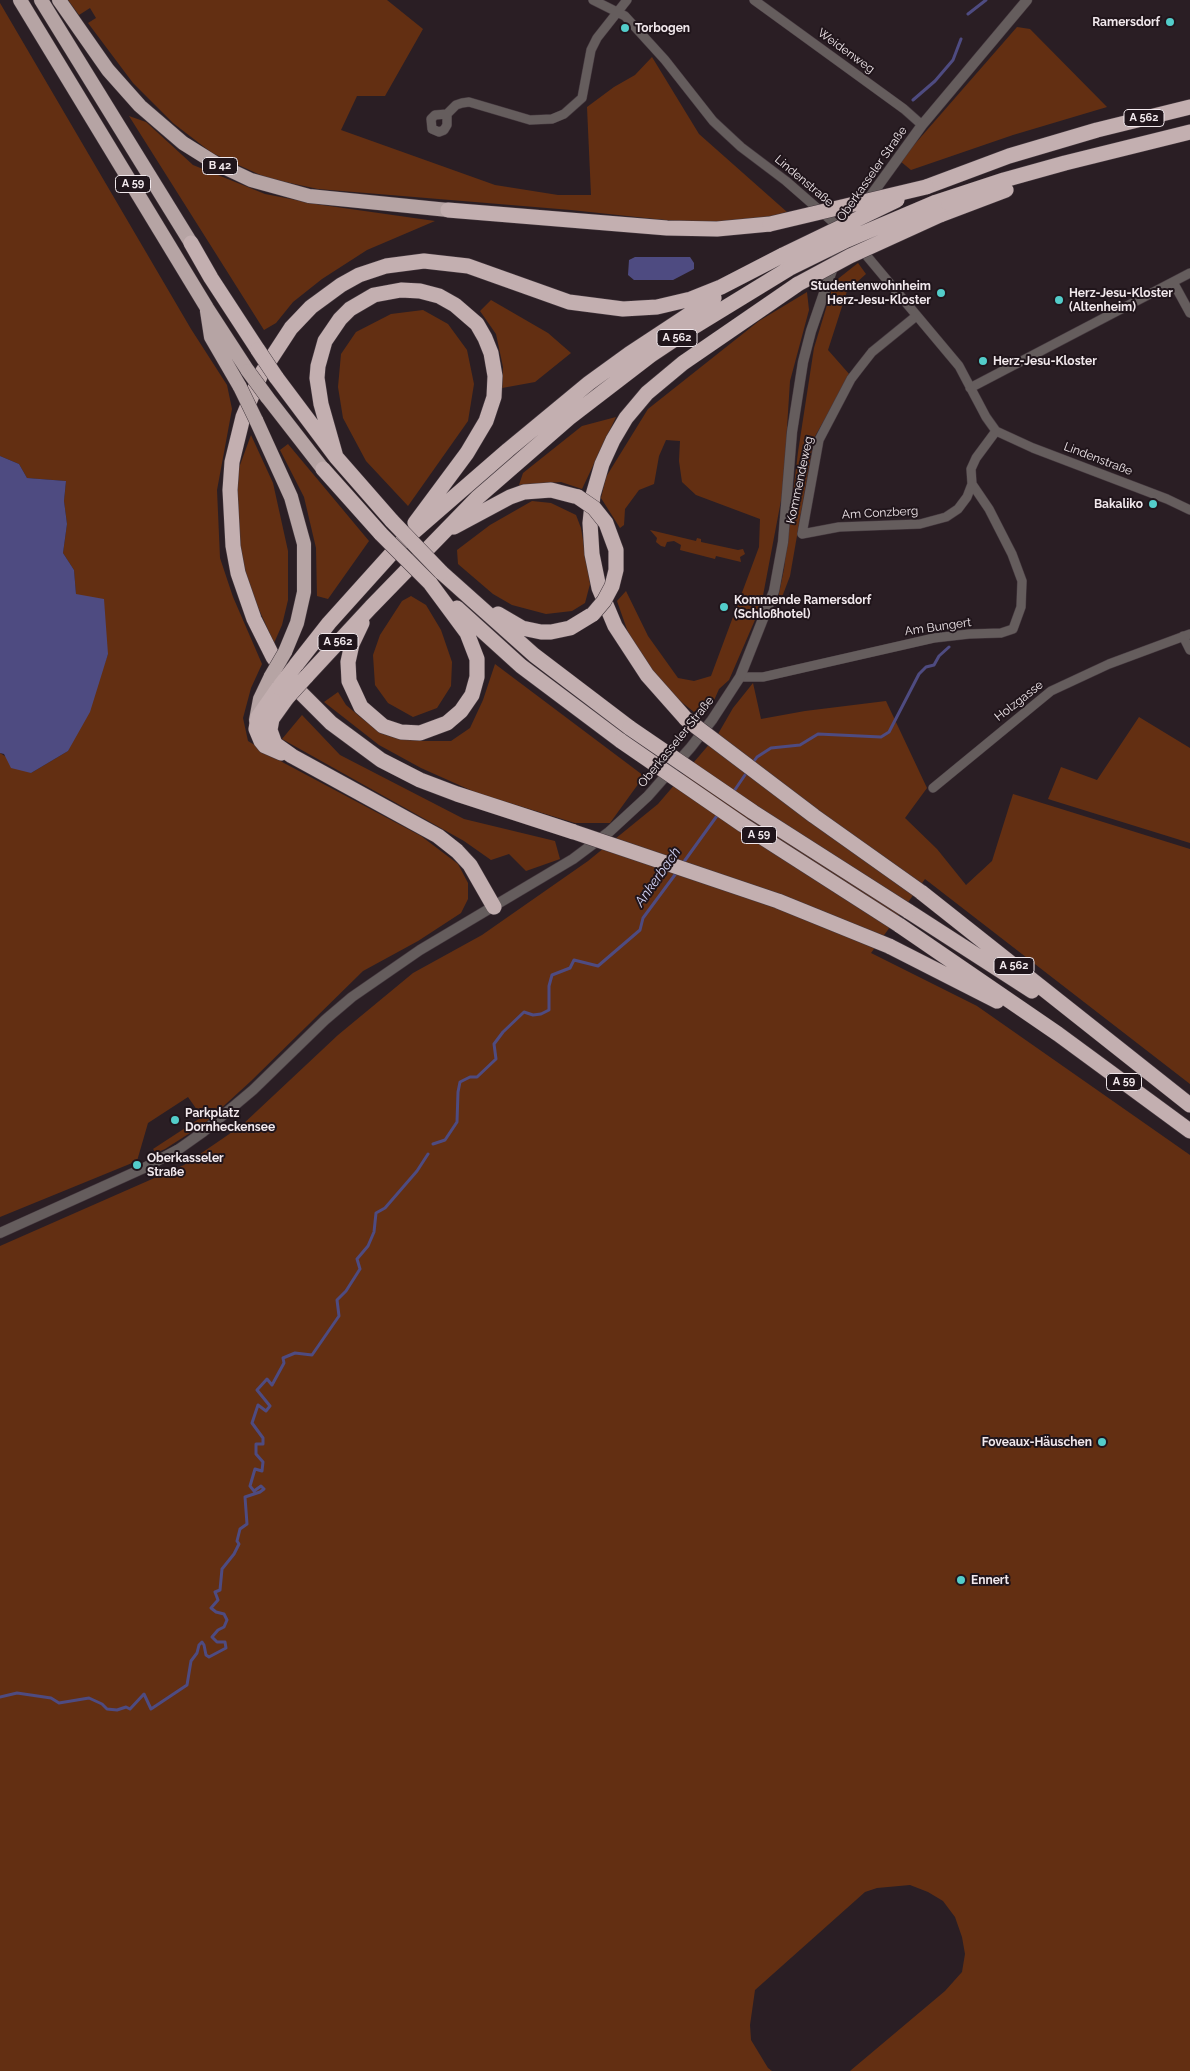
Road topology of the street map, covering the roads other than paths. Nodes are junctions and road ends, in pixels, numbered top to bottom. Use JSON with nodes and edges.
{"nodes":[{"id":1,"x":20,"y":0,"type":"edge"},
{"id":2,"x":41,"y":0,"type":"edge"},
{"id":3,"x":58,"y":0,"type":"edge"},
{"id":4,"x":593,"y":0,"type":"edge"},
{"id":5,"x":627,"y":0,"type":"edge"},
{"id":6,"x":754,"y":0,"type":"edge"},
{"id":7,"x":1027,"y":0,"type":"edge"},
{"id":8,"x":617,"y":13,"type":"junction"},
{"id":9,"x":1190,"y":107,"type":"edge"},
{"id":10,"x":447,"y":114,"type":"dead end"},
{"id":11,"x":922,"y":125,"type":"junction"},
{"id":12,"x":1190,"y":132,"type":"edge"},
{"id":13,"x":926,"y":187,"type":"junction"},
{"id":14,"x":937,"y":209,"type":"junction"},
{"id":15,"x":448,"y":210,"type":"joint"},
{"id":16,"x":846,"y":233,"type":"junction"},
{"id":17,"x":191,"y":243,"type":"joint"},
{"id":18,"x":787,"y":262,"type":"junction"},
{"id":19,"x":1190,"y":273,"type":"edge"},
{"id":20,"x":748,"y":274,"type":"junction"},
{"id":21,"x":1174,"y":282,"type":"junction"},
{"id":22,"x":207,"y":308,"type":"junction"},
{"id":23,"x":1190,"y":313,"type":"edge"},
{"id":24,"x":915,"y":316,"type":"junction"},
{"id":25,"x":970,"y":388,"type":"junction"},
{"id":26,"x":996,"y":431,"type":"junction"},
{"id":27,"x":336,"y":457,"type":"junction"},
{"id":28,"x":323,"y":469,"type":"joint"},
{"id":29,"x":972,"y":484,"type":"junction"},
{"id":30,"x":1190,"y":510,"type":"edge"},
{"id":31,"x":441,"y":533,"type":"junction"},
{"id":32,"x":802,"y":534,"type":"joint"},
{"id":33,"x":401,"y":543,"type":"junction"},
{"id":34,"x":430,"y":583,"type":"junction"},
{"id":35,"x":460,"y":590,"type":"junction"},
{"id":36,"x":371,"y":607,"type":"junction"},
{"id":37,"x":1186,"y":635,"type":"edge"},
{"id":38,"x":1190,"y":650,"type":"edge"},
{"id":39,"x":301,"y":671,"type":"junction"},
{"id":40,"x":740,"y":677,"type":"junction"},
{"id":41,"x":279,"y":687,"type":"junction"},
{"id":42,"x":292,"y":756,"type":"junction"},
{"id":43,"x":933,"y":788,"type":"dead end"},
{"id":44,"x":494,"y":907,"type":"junction"},
{"id":45,"x":1058,"y":1034,"type":"junction"},
{"id":46,"x":1106,"y":1040,"type":"junction"},
{"id":47,"x":1190,"y":1105,"type":"edge"},
{"id":48,"x":1190,"y":1131,"type":"edge"},
{"id":49,"x":0,"y":1233,"type":"edge"}],
"edges":[{"from":1,"to":22,"type":"highway","number":"A 59"},
{"from":2,"to":17,"type":"highway"},
{"from":3,"to":15,"type":"highway","number":"B 42"},
{"from":4,"to":8,"type":"street","name":"Lindenstraße"},
{"from":5,"to":8,"type":"street"},
{"from":6,"to":11,"type":"street","name":"Weidenweg"},
{"from":7,"to":11,"type":"street","name":"Oberkasseler Straße"},
{"from":8,"to":10,"type":"street"},
{"from":8,"to":16,"type":"street","name":"Lindenstraße"},
{"from":9,"to":13,"type":"highway","number":"A 562"},
{"from":11,"to":16,"type":"street","name":"Oberkasseler Straße"},
{"from":12,"to":14,"type":"highway","number":"A 562"},
{"from":13,"to":15,"type":"highway","bridge":true},
{"from":13,"to":18,"type":"highway","number":"A 562","bridge":true},
{"from":14,"to":18,"type":"highway","number":"A 562","bridge":true},
{"from":14,"to":46,"type":"highway","number":"A 562","bridge":true},
{"from":16,"to":24,"type":"street","name":"Lindenstraße"},
{"from":16,"to":40,"type":"street","name":"Oberkasseler Straße"},
{"from":17,"to":27,"type":"highway","number":"A 59","bridge":true},
{"from":18,"to":20,"type":"highway","number":"A 562"},
{"from":18,"to":31,"type":"highway","number":"A 562"},
{"from":19,"to":21,"type":"street"},
{"from":20,"to":33,"type":"highway"},
{"from":20,"to":45,"type":"highway","number":"A 59","bridge":true},
{"from":21,"to":23,"type":"street"},
{"from":21,"to":25,"type":"street"},
{"from":22,"to":28,"type":"highway","number":"A 59","bridge":true},
{"from":22,"to":41,"type":"highway","bridge":true},
{"from":24,"to":25,"type":"street","name":"Lindenstraße"},
{"from":24,"to":32,"type":"street","name":"Kommendeweg"},
{"from":25,"to":26,"type":"street","name":"Lindenstraße"},
{"from":26,"to":29,"type":"street","name":"Am Conzberg"},
{"from":26,"to":30,"type":"street","name":"Lindenstraße"},
{"from":27,"to":33,"type":"highway"},
{"from":27,"to":35,"type":"highway","number":"A 59","bridge":true},
{"from":28,"to":34,"type":"highway","number":"A 59","bridge":true},
{"from":29,"to":32,"type":"street","name":"Am Conzberg"},
{"from":29,"to":40,"type":"street","name":"Am Bungert"},
{"from":31,"to":35,"type":"highway","bridge":true},
{"from":31,"to":36,"type":"highway","number":"A 562"},
{"from":33,"to":39,"type":"highway"},
{"from":34,"to":36,"type":"highway"},
{"from":34,"to":45,"type":"highway","number":"A 59","bridge":true},
{"from":35,"to":46,"type":"highway","number":"A 59","bridge":true},
{"from":36,"to":39,"type":"highway","number":"A 562"},
{"from":37,"to":38,"type":"street"},
{"from":37,"to":43,"type":"street","name":"Holzgasse"},
{"from":39,"to":41,"type":"highway","bridge":true},
{"from":40,"to":44,"type":"street","name":"Oberkasseler Straße"},
{"from":41,"to":42,"type":"highway"},
{"from":41,"to":42,"type":"highway"},
{"from":42,"to":44,"type":"highway"},
{"from":44,"to":49,"type":"street","name":"Oberkasseler Straße"},
{"from":45,"to":48,"type":"highway","number":"A 59"},
{"from":46,"to":47,"type":"highway","number":"A 59"}]}
